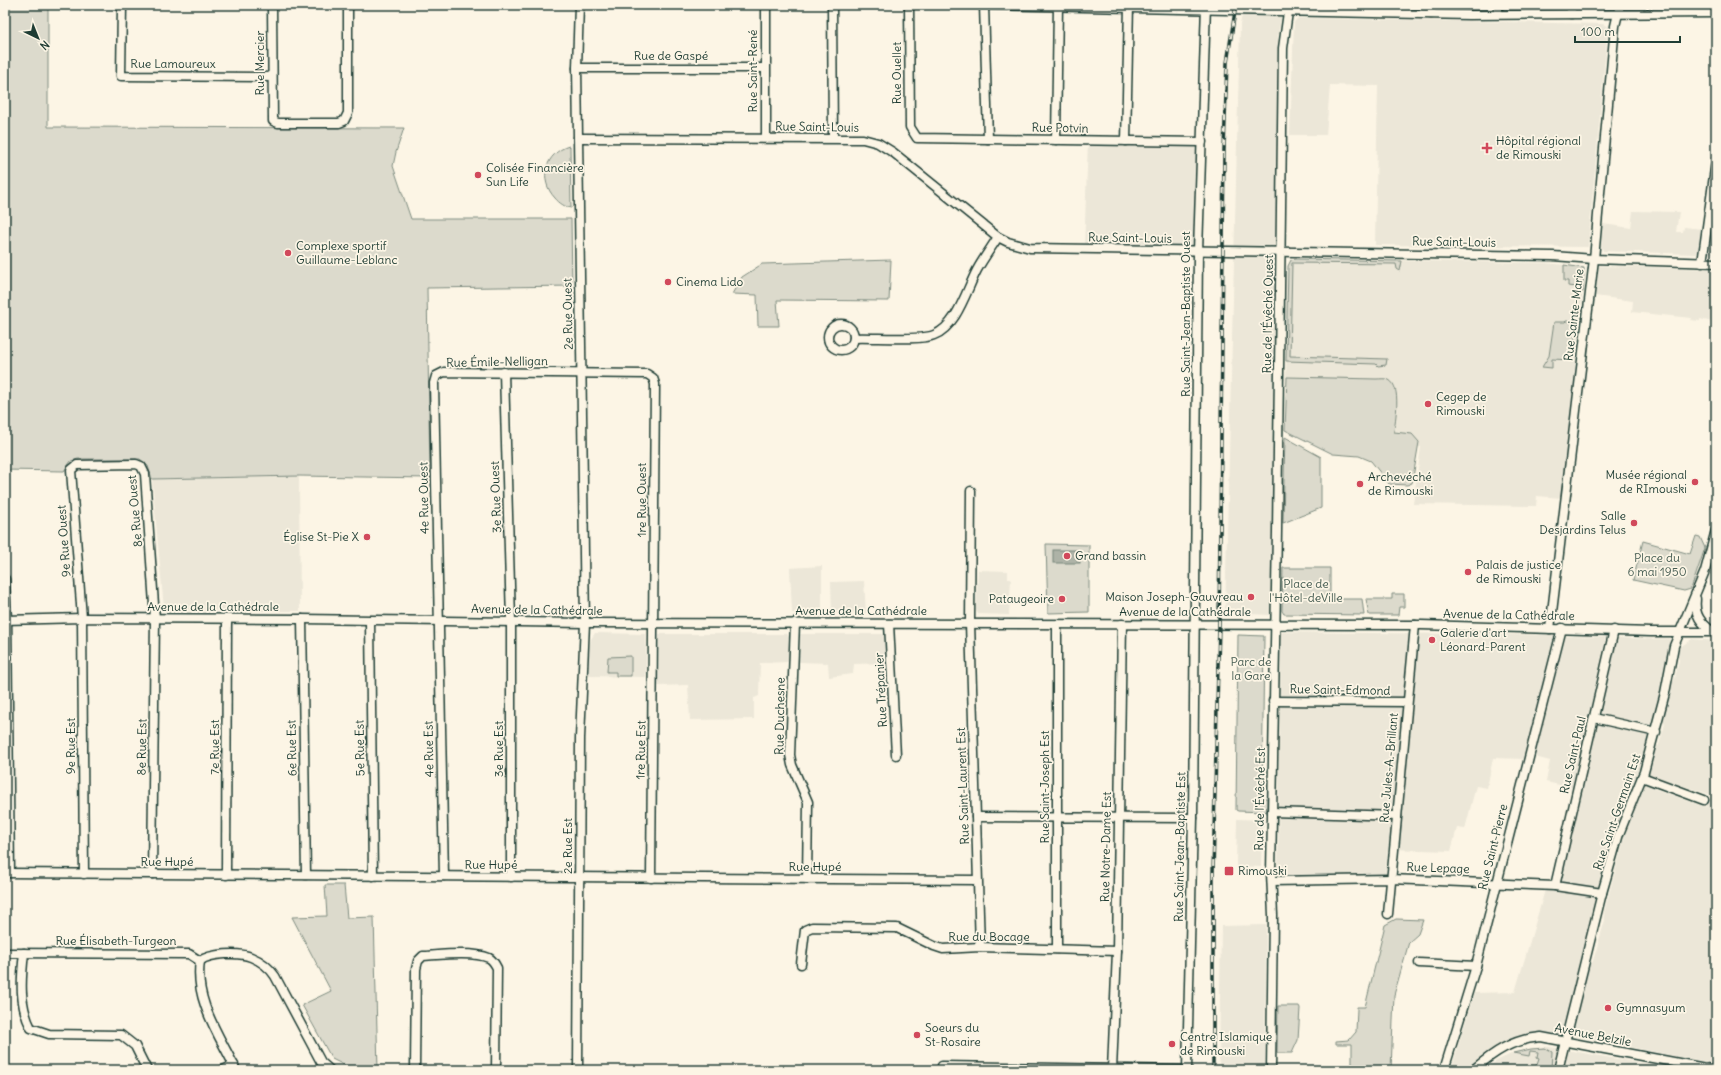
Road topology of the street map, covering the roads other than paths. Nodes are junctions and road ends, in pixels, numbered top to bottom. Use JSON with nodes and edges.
{"nodes":[{"id":1,"x":122,"y":5,"type":"edge"},
{"id":2,"x":272,"y":5,"type":"edge"},
{"id":3,"x":348,"y":5,"type":"edge"},
{"id":4,"x":579,"y":5,"type":"edge"},
{"id":5,"x":766,"y":5,"type":"edge"},
{"id":6,"x":832,"y":5,"type":"edge"},
{"id":7,"x":909,"y":5,"type":"edge"},
{"id":8,"x":984,"y":5,"type":"edge"},
{"id":9,"x":988,"y":5,"type":"edge"},
{"id":10,"x":1498,"y":5,"type":"edge"},
{"id":11,"x":1571,"y":5,"type":"edge"},
{"id":12,"x":1620,"y":5,"type":"edge"},
{"id":13,"x":1058,"y":6,"type":"edge"},
{"id":14,"x":1129,"y":7,"type":"edge"},
{"id":15,"x":1206,"y":8,"type":"edge"},
{"id":16,"x":1288,"y":8,"type":"edge"},
{"id":17,"x":1431,"y":9,"type":"edge"},
{"id":18,"x":1716,"y":13,"type":"edge"},
{"id":19,"x":1498,"y":14,"type":"junction"},
{"id":20,"x":1571,"y":14,"type":"junction"},
{"id":21,"x":1618,"y":14,"type":"junction"},
{"id":22,"x":577,"y":68,"type":"junction"},
{"id":23,"x":765,"y":68,"type":"junction"},
{"id":24,"x":272,"y":77,"type":"junction"},
{"id":25,"x":578,"y":138,"type":"junction"},
{"id":26,"x":766,"y":138,"type":"junction"},
{"id":27,"x":833,"y":138,"type":"junction"},
{"id":28,"x":917,"y":138,"type":"joint"},
{"id":29,"x":988,"y":139,"type":"junction"},
{"id":30,"x":1056,"y":140,"type":"junction"},
{"id":31,"x":1126,"y":141,"type":"junction"},
{"id":32,"x":1202,"y":142,"type":"junction"},
{"id":33,"x":1716,"y":161,"type":"edge"},
{"id":34,"x":998,"y":236,"type":"junction"},
{"id":35,"x":1198,"y":251,"type":"junction"},
{"id":36,"x":1280,"y":251,"type":"junction"},
{"id":37,"x":1594,"y":259,"type":"junction"},
{"id":38,"x":1702,"y":263,"type":"junction"},
{"id":39,"x":1716,"y":263,"type":"edge"},
{"id":40,"x":854,"y":338,"type":"dead end"},
{"id":41,"x":504,"y":372,"type":"junction"},
{"id":42,"x":581,"y":374,"type":"junction"},
{"id":43,"x":436,"y":376,"type":"joint"},
{"id":44,"x":652,"y":378,"type":"joint"},
{"id":45,"x":77,"y":465,"type":"joint"},
{"id":46,"x":971,"y":491,"type":"dead end"},
{"id":47,"x":1716,"y":530,"type":"edge"},
{"id":48,"x":5,"y":579,"type":"edge"},
{"id":49,"x":1698,"y":590,"type":"junction"},
{"id":50,"x":82,"y":618,"type":"junction"},
{"id":51,"x":155,"y":619,"type":"junction"},
{"id":52,"x":227,"y":619,"type":"junction"},
{"id":53,"x":302,"y":619,"type":"junction"},
{"id":54,"x":6,"y":620,"type":"edge"},
{"id":55,"x":370,"y":620,"type":"junction"},
{"id":56,"x":438,"y":620,"type":"junction"},
{"id":57,"x":511,"y":621,"type":"junction"},
{"id":58,"x":585,"y":623,"type":"junction"},
{"id":59,"x":654,"y":623,"type":"junction"},
{"id":60,"x":795,"y":623,"type":"junction"},
{"id":61,"x":970,"y":623,"type":"junction"},
{"id":62,"x":889,"y":624,"type":"junction"},
{"id":63,"x":1057,"y":624,"type":"junction"},
{"id":64,"x":1122,"y":624,"type":"junction"},
{"id":65,"x":1194,"y":624,"type":"junction"},
{"id":66,"x":1275,"y":624,"type":"junction"},
{"id":67,"x":1415,"y":625,"type":"junction"},
{"id":68,"x":1562,"y":628,"type":"junction"},
{"id":69,"x":1550,"y":629,"type":"junction"},
{"id":70,"x":1614,"y":630,"type":"junction"},
{"id":71,"x":1680,"y":631,"type":"junction"},
{"id":72,"x":1714,"y":632,"type":"edge"},
{"id":73,"x":1273,"y":701,"type":"junction"},
{"id":74,"x":1407,"y":702,"type":"junction"},
{"id":75,"x":1594,"y":718,"type":"junction"},
{"id":76,"x":1656,"y":732,"type":"junction"},
{"id":77,"x":896,"y":755,"type":"dead end"},
{"id":78,"x":1642,"y":777,"type":"junction"},
{"id":79,"x":1704,"y":800,"type":"dead end"},
{"id":80,"x":1272,"y":812,"type":"junction"},
{"id":81,"x":1397,"y":816,"type":"junction"},
{"id":82,"x":976,"y":817,"type":"junction"},
{"id":83,"x":1056,"y":817,"type":"junction"},
{"id":84,"x":1118,"y":818,"type":"junction"},
{"id":85,"x":1193,"y":818,"type":"junction"},
{"id":86,"x":8,"y":873,"type":"edge"},
{"id":87,"x":84,"y":874,"type":"junction"},
{"id":88,"x":152,"y":874,"type":"junction"},
{"id":89,"x":226,"y":875,"type":"junction"},
{"id":90,"x":306,"y":875,"type":"junction"},
{"id":91,"x":373,"y":876,"type":"junction"},
{"id":92,"x":444,"y":876,"type":"junction"},
{"id":93,"x":511,"y":877,"type":"junction"},
{"id":94,"x":580,"y":877,"type":"junction"},
{"id":95,"x":652,"y":878,"type":"junction"},
{"id":96,"x":807,"y":879,"type":"junction"},
{"id":97,"x":1391,"y":879,"type":"junction"},
{"id":98,"x":978,"y":880,"type":"junction"},
{"id":99,"x":1272,"y":881,"type":"junction"},
{"id":100,"x":1496,"y":882,"type":"junction"},
{"id":101,"x":1555,"y":886,"type":"junction"},
{"id":102,"x":1602,"y":893,"type":"junction"},
{"id":103,"x":1388,"y":914,"type":"dead end"},
{"id":104,"x":980,"y":948,"type":"junction"},
{"id":105,"x":1057,"y":949,"type":"junction"},
{"id":106,"x":1117,"y":951,"type":"junction"},
{"id":107,"x":5,"y":953,"type":"edge"},
{"id":108,"x":24,"y":953,"type":"junction"},
{"id":109,"x":200,"y":961,"type":"junction"},
{"id":110,"x":1419,"y":963,"type":"dead end"},
{"id":111,"x":801,"y":964,"type":"dead end"},
{"id":112,"x":1476,"y":966,"type":"junction"},
{"id":113,"x":1564,"y":1042,"type":"junction"},
{"id":114,"x":942,"y":1066,"type":"dead end"},
{"id":115,"x":235,"y":1068,"type":"edge"},
{"id":116,"x":147,"y":1070,"type":"edge"},
{"id":117,"x":223,"y":1070,"type":"edge"},
{"id":118,"x":330,"y":1070,"type":"edge"},
{"id":119,"x":415,"y":1070,"type":"edge"},
{"id":120,"x":496,"y":1070,"type":"edge"},
{"id":121,"x":578,"y":1070,"type":"edge"},
{"id":122,"x":1112,"y":1070,"type":"edge"},
{"id":123,"x":1188,"y":1070,"type":"edge"},
{"id":124,"x":1271,"y":1070,"type":"edge"},
{"id":125,"x":1444,"y":1070,"type":"edge"},
{"id":126,"x":1473,"y":1070,"type":"edge"},
{"id":127,"x":1558,"y":1070,"type":"edge"},
{"id":128,"x":1716,"y":1070,"type":"edge"}],
"edges":[{"from":1,"to":24,"type":"street","name":"Rue Lamoureux"},
{"from":2,"to":24,"type":"street","name":"Rue Mercier"},
{"from":3,"to":24,"type":"street","name":"Rue Mercier"},
{"from":4,"to":22,"type":"street","name":"2e Rue Ouest"},
{"from":5,"to":23,"type":"street","name":"Rue Saint-René"},
{"from":6,"to":27,"type":"street"},
{"from":7,"to":28,"type":"street","name":"Rue Ouellet"},
{"from":8,"to":29,"type":"street"},
{"from":9,"to":13,"type":"street"},
{"from":10,"to":19,"type":"street"},
{"from":11,"to":20,"type":"street"},
{"from":12,"to":21,"type":"street","name":"Rue Sainte-Marie"},
{"from":13,"to":14,"type":"street"},
{"from":13,"to":30,"type":"street"},
{"from":14,"to":15,"type":"street"},
{"from":14,"to":31,"type":"street"},
{"from":15,"to":16,"type":"street"},
{"from":15,"to":32,"type":"street","name":"Rue Saint-Jean-Baptiste Ouest"},
{"from":16,"to":17,"type":"street"},
{"from":16,"to":36,"type":"street","name":"Rue de l'Évêché Ouest"},
{"from":17,"to":19,"type":"street"},
{"from":18,"to":21,"type":"street"},
{"from":19,"to":20,"type":"street"},
{"from":20,"to":21,"type":"street"},
{"from":21,"to":37,"type":"street","name":"Rue Sainte-Marie"},
{"from":22,"to":23,"type":"street","name":"Rue de Gaspé"},
{"from":22,"to":25,"type":"street","name":"2e Rue Ouest"},
{"from":23,"to":26,"type":"street","name":"Rue Saint-René"},
{"from":25,"to":26,"type":"street","name":"Rue Saint-Louis"},
{"from":25,"to":42,"type":"street","name":"2e Rue Ouest"},
{"from":26,"to":27,"type":"street","name":"Rue Saint-Louis"},
{"from":27,"to":34,"type":"street","name":"Rue Saint-Louis"},
{"from":28,"to":29,"type":"street","name":"Rue Potvin"},
{"from":29,"to":30,"type":"street","name":"Rue Potvin"},
{"from":30,"to":31,"type":"street","name":"Rue Potvin"},
{"from":31,"to":32,"type":"street","name":"Rue Potvin"},
{"from":32,"to":35,"type":"street","name":"Rue Saint-Jean-Baptiste Ouest"},
{"from":33,"to":38,"type":"street"},
{"from":34,"to":35,"type":"street","name":"Rue Saint-Louis"},
{"from":34,"to":40,"type":"street"},
{"from":35,"to":36,"type":"street","name":"Rue Saint-Louis"},
{"from":35,"to":65,"type":"street","name":"Rue Saint-Jean-Baptiste Ouest"},
{"from":36,"to":37,"type":"street","name":"Rue Saint-Louis"},
{"from":36,"to":66,"type":"street","name":"Rue de l'Évêché Ouest"},
{"from":37,"to":38,"type":"street","name":"Rue Saint-Louis"},
{"from":37,"to":69,"type":"street","name":"Rue Sainte-Marie"},
{"from":38,"to":39,"type":"street","name":"Rue Saint-Louis"},
{"from":41,"to":42,"type":"street","name":"Rue Émile-Nelligan"},
{"from":41,"to":43,"type":"street","name":"Rue Émile-Nelligan"},
{"from":41,"to":57,"type":"street","name":"3e Rue Ouest"},
{"from":42,"to":44,"type":"street","name":"Rue Émile-Nelligan"},
{"from":42,"to":58,"type":"street","name":"2e Rue Ouest"},
{"from":43,"to":56,"type":"street","name":"4e Rue Ouest"},
{"from":44,"to":59,"type":"street","name":"1re Rue Ouest"},
{"from":45,"to":50,"type":"street","name":"9e Rue Ouest"},
{"from":45,"to":51,"type":"street","name":"8e Rue Ouest"},
{"from":46,"to":61,"type":"street","name":"Rue Saint-Laurent Est"},
{"from":47,"to":49,"type":"street"},
{"from":48,"to":54,"type":"street"},
{"from":49,"to":71,"type":"street","name":"Rue Saint-Germain Est"},
{"from":49,"to":72,"type":"street"},
{"from":50,"to":51,"type":"street","name":"Avenue de la Cathédrale"},
{"from":50,"to":54,"type":"street","name":"Avenue de la Cathédrale"},
{"from":50,"to":87,"type":"street","name":"9e Rue Est"},
{"from":51,"to":52,"type":"street","name":"Avenue de la Cathédrale"},
{"from":51,"to":88,"type":"street","name":"8e Rue Est"},
{"from":52,"to":53,"type":"street","name":"Avenue de la Cathédrale"},
{"from":52,"to":89,"type":"street","name":"7e Rue Est"},
{"from":53,"to":55,"type":"street","name":"Avenue de la Cathédrale"},
{"from":53,"to":90,"type":"street","name":"6e Rue Est"},
{"from":54,"to":86,"type":"street"},
{"from":55,"to":56,"type":"street","name":"Avenue de la Cathédrale"},
{"from":55,"to":91,"type":"street","name":"5e Rue Est"},
{"from":56,"to":57,"type":"street","name":"Avenue de la Cathédrale"},
{"from":56,"to":92,"type":"street","name":"4e Rue Est"},
{"from":57,"to":58,"type":"street","name":"Avenue de la Cathédrale"},
{"from":57,"to":93,"type":"street","name":"3e Rue Est"},
{"from":58,"to":59,"type":"street","name":"Avenue de la Cathédrale"},
{"from":58,"to":94,"type":"street","name":"2e Rue Est"},
{"from":59,"to":60,"type":"street","name":"Avenue de la Cathédrale"},
{"from":59,"to":95,"type":"street","name":"1re Rue Est"},
{"from":60,"to":62,"type":"street","name":"Avenue de la Cathédrale"},
{"from":60,"to":96,"type":"street","name":"Rue Duchesne"},
{"from":61,"to":62,"type":"street","name":"Avenue de la Cathédrale"},
{"from":61,"to":63,"type":"street","name":"Avenue de la Cathédrale"},
{"from":61,"to":82,"type":"street","name":"Rue Saint-Laurent Est"},
{"from":62,"to":77,"type":"street","name":"Rue Trépanier"},
{"from":63,"to":64,"type":"street","name":"Avenue de la Cathédrale"},
{"from":63,"to":83,"type":"street","name":"Rue Saint-Joseph Est"},
{"from":64,"to":65,"type":"street","name":"Avenue de la Cathédrale"},
{"from":64,"to":84,"type":"street","name":"Rue Notre-Dame Est"},
{"from":65,"to":66,"type":"street","name":"Avenue de la Cathédrale"},
{"from":65,"to":85,"type":"street","name":"Rue Saint-Jean-Baptiste Est"},
{"from":66,"to":67,"type":"street","name":"Avenue de la Cathédrale"},
{"from":66,"to":73,"type":"street","name":"Rue de l'Évêché Est"},
{"from":67,"to":69,"type":"street","name":"Avenue de la Cathédrale"},
{"from":67,"to":74,"type":"street","name":"Rue Jules-A.-Brillant"},
{"from":68,"to":69,"type":"street","name":"Avenue de la Cathédrale"},
{"from":68,"to":70,"type":"street","name":"Avenue de la Cathédrale"},
{"from":68,"to":100,"type":"street","name":"Rue Saint-Pierre"},
{"from":70,"to":71,"type":"street","name":"Avenue de la Cathédrale"},
{"from":70,"to":75,"type":"street","name":"Rue Saint-Paul"},
{"from":71,"to":72,"type":"street","name":"Avenue de la Cathédrale"},
{"from":71,"to":76,"type":"street","name":"Rue Saint-Germain Est"},
{"from":73,"to":74,"type":"street","name":"Rue Saint-Edmond"},
{"from":73,"to":80,"type":"street","name":"Rue de l'Évêché Est"},
{"from":74,"to":81,"type":"street","name":"Rue Jules-A.-Brillant"},
{"from":75,"to":76,"type":"street"},
{"from":75,"to":101,"type":"street","name":"Rue Saint-Paul"},
{"from":76,"to":78,"type":"street","name":"Rue Saint-Germain Est"},
{"from":78,"to":79,"type":"street"},
{"from":78,"to":102,"type":"street","name":"Rue Saint-Germain Est"},
{"from":80,"to":81,"type":"street"},
{"from":80,"to":99,"type":"street","name":"Rue de l'Évêché Est"},
{"from":81,"to":97,"type":"street","name":"Rue Jules-A.-Brillant"},
{"from":82,"to":83,"type":"street"},
{"from":82,"to":98,"type":"street","name":"Rue Saint-Laurent Est"},
{"from":83,"to":84,"type":"street"},
{"from":83,"to":105,"type":"street","name":"Rue Saint-Joseph Est"},
{"from":84,"to":85,"type":"street"},
{"from":84,"to":106,"type":"street","name":"Rue Notre-Dame Est"},
{"from":85,"to":123,"type":"street","name":"Rue Saint-Jean-Baptiste Est"},
{"from":86,"to":87,"type":"street","name":"Rue Hupé"},
{"from":87,"to":88,"type":"street","name":"Rue Hupé"},
{"from":88,"to":89,"type":"street","name":"Rue Hupé"},
{"from":89,"to":90,"type":"street","name":"Rue Hupé"},
{"from":90,"to":91,"type":"street","name":"Rue Hupé"},
{"from":91,"to":92,"type":"street","name":"Rue Hupé"},
{"from":92,"to":93,"type":"street","name":"Rue Hupé"},
{"from":93,"to":94,"type":"street","name":"Rue Hupé"},
{"from":94,"to":95,"type":"street","name":"Rue Hupé"},
{"from":94,"to":121,"type":"street","name":"2e Rue Est"},
{"from":95,"to":96,"type":"street","name":"Rue Hupé"},
{"from":96,"to":98,"type":"street","name":"Rue Hupé"},
{"from":97,"to":99,"type":"street","name":"Rue Lepage"},
{"from":97,"to":100,"type":"street","name":"Rue Lepage"},
{"from":97,"to":103,"type":"street","name":"Rue Jules-A.-Brillant"},
{"from":98,"to":104,"type":"street","name":"Rue Saint-Laurent Est"},
{"from":99,"to":124,"type":"street","name":"Rue de l'Évêché Est"},
{"from":100,"to":101,"type":"street","name":"Rue Lepage"},
{"from":100,"to":112,"type":"street","name":"Rue Saint-Pierre"},
{"from":101,"to":102,"type":"street","name":"Rue Lepage"},
{"from":102,"to":113,"type":"street","name":"Rue Saint-Germain Est"},
{"from":104,"to":105,"type":"street","name":"Rue du Bocage"},
{"from":104,"to":111,"type":"street","name":"Rue du Bocage"},
{"from":105,"to":106,"type":"street","name":"Rue du Bocage"},
{"from":106,"to":122,"type":"street","name":"Rue Notre-Dame Est"},
{"from":107,"to":108,"type":"street","name":"Rue Élisabeth-Turgeon"},
{"from":108,"to":109,"type":"street","name":"Rue Élisabeth-Turgeon"},
{"from":108,"to":116,"type":"street"},
{"from":109,"to":115,"type":"street"},
{"from":109,"to":118,"type":"street"},
{"from":110,"to":112,"type":"street"},
{"from":112,"to":125,"type":"street","name":"Rue Saint-Pierre"},
{"from":113,"to":126,"type":"street","name":"Avenue Belzile"},
{"from":113,"to":127,"type":"street","name":"Rue Saint-Germain Est"},
{"from":113,"to":128,"type":"street","name":"Avenue Belzile"},
{"from":114,"to":122,"type":"street"},
{"from":115,"to":117,"type":"street"},
{"from":119,"to":120,"type":"street"},
{"from":122,"to":123,"type":"street"}]}
